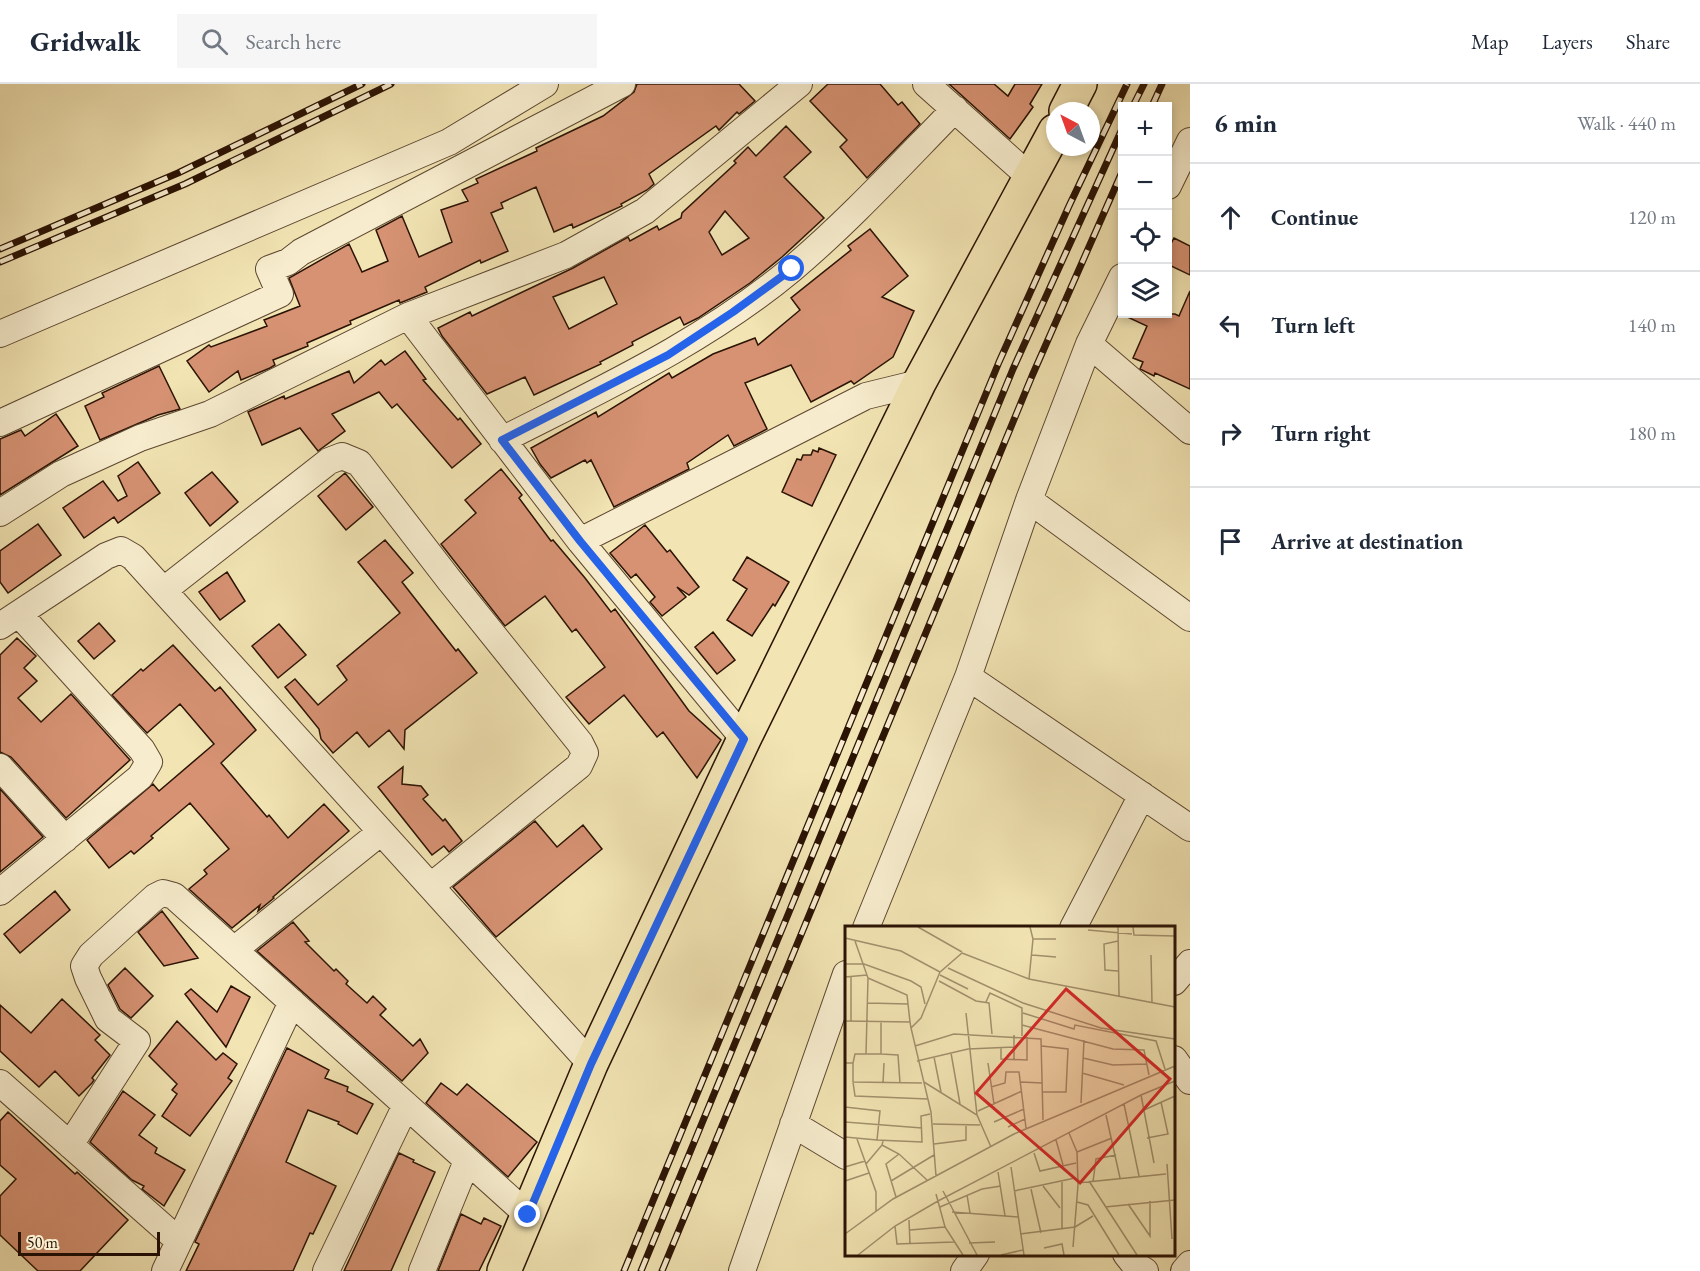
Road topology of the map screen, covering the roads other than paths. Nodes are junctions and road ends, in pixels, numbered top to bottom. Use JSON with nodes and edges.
{"nodes":[{"id":1,"x":545,"y":84,"type":"edge"},
{"id":2,"x":622,"y":84,"type":"edge"},
{"id":3,"x":799,"y":84,"type":"edge"},
{"id":4,"x":926,"y":84,"type":"edge"},
{"id":5,"x":1080,"y":84,"type":"edge"},
{"id":6,"x":1071,"y":102,"type":"edge"},
{"id":7,"x":955,"y":109,"type":"junction"},
{"id":8,"x":1190,"y":141,"type":"edge"},
{"id":9,"x":1046,"y":148,"type":"edge"},
{"id":10,"x":1172,"y":176,"type":"edge"},
{"id":11,"x":1030,"y":177,"type":"junction"},
{"id":12,"x":1118,"y":285,"type":"edge"},
{"id":13,"x":408,"y":316,"type":"junction"},
{"id":14,"x":0,"y":334,"type":"edge"},
{"id":15,"x":1089,"y":344,"type":"junction"},
{"id":16,"x":919,"y":383,"type":"junction"},
{"id":17,"x":0,"y":423,"type":"edge"},
{"id":18,"x":1190,"y":431,"type":"edge"},
{"id":19,"x":502,"y":440,"type":"junction"},
{"id":20,"x":1029,"y":500,"type":"junction"},
{"id":21,"x":0,"y":513,"type":"edge"},
{"id":22,"x":580,"y":541,"type":"junction"},
{"id":23,"x":164,"y":590,"type":"junction"},
{"id":24,"x":1190,"y":618,"type":"edge"},
{"id":25,"x":9,"y":620,"type":"edge"},
{"id":26,"x":968,"y":677,"type":"junction"},
{"id":27,"x":744,"y":739,"type":"junction"},
{"id":28,"x":0,"y":767,"type":"edge"},
{"id":29,"x":1142,"y":795,"type":"junction"},
{"id":30,"x":1190,"y":828,"type":"edge"},
{"id":31,"x":381,"y":832,"type":"junction"},
{"id":32,"x":65,"y":839,"type":"junction"},
{"id":33,"x":430,"y":886,"type":"junction"},
{"id":34,"x":0,"y":892,"type":"edge"},
{"id":35,"x":866,"y":926,"type":"edge"},
{"id":36,"x":1074,"y":926,"type":"edge"},
{"id":37,"x":234,"y":950,"type":"junction"},
{"id":38,"x":1190,"y":963,"type":"edge"},
{"id":39,"x":845,"y":980,"type":"edge"},
{"id":40,"x":1175,"y":980,"type":"edge"},
{"id":41,"x":292,"y":1002,"type":"junction"},
{"id":42,"x":841,"y":1003,"type":"edge"},
{"id":43,"x":1175,"y":1062,"type":"edge"},
{"id":44,"x":591,"y":1064,"type":"junction"},
{"id":45,"x":1190,"y":1081,"type":"edge"},
{"id":46,"x":0,"y":1083,"type":"edge"},
{"id":47,"x":406,"y":1106,"type":"junction"},
{"id":48,"x":793,"y":1124,"type":"junction"},
{"id":49,"x":70,"y":1145,"type":"junction"},
{"id":50,"x":845,"y":1155,"type":"edge"},
{"id":51,"x":468,"y":1161,"type":"junction"},
{"id":52,"x":528,"y":1215,"type":"junction"},
{"id":53,"x":179,"y":1241,"type":"junction"},
{"id":54,"x":975,"y":1256,"type":"edge"},
{"id":55,"x":1190,"y":1264,"type":"edge"},
{"id":56,"x":165,"y":1271,"type":"edge"},
{"id":57,"x":326,"y":1271,"type":"edge"},
{"id":58,"x":422,"y":1271,"type":"edge"},
{"id":59,"x":504,"y":1271,"type":"edge"},
{"id":60,"x":742,"y":1271,"type":"edge"},
{"id":61,"x":964,"y":1271,"type":"edge"},
{"id":62,"x":1184,"y":1271,"type":"edge"}],
"edges":[{"from":1,"to":14,"type":"street"},
{"from":2,"to":17,"type":"street"},
{"from":3,"to":13,"type":"street"},
{"from":4,"to":7,"type":"street"},
{"from":5,"to":6,"type":"main road"},
{"from":7,"to":11,"type":"street"},
{"from":7,"to":19,"type":"street"},
{"from":8,"to":10,"type":"street"},
{"from":9,"to":11,"type":"main road"},
{"from":11,"to":16,"type":"main road"},
{"from":12,"to":15,"type":"street"},
{"from":13,"to":19,"type":"street"},
{"from":13,"to":21,"type":"street"},
{"from":15,"to":18,"type":"street"},
{"from":15,"to":20,"type":"street"},
{"from":16,"to":22,"type":"street"},
{"from":16,"to":27,"type":"main road"},
{"from":19,"to":22,"type":"street"},
{"from":20,"to":24,"type":"street"},
{"from":20,"to":26,"type":"street"},
{"from":22,"to":27,"type":"street"},
{"from":23,"to":25,"type":"street"},
{"from":23,"to":31,"type":"street"},
{"from":23,"to":33,"type":"street"},
{"from":25,"to":32,"type":"street"},
{"from":26,"to":29,"type":"street"},
{"from":26,"to":35,"type":"street"},
{"from":27,"to":44,"type":"main road"},
{"from":28,"to":32,"type":"street"},
{"from":29,"to":30,"type":"street"},
{"from":29,"to":36,"type":"street"},
{"from":31,"to":33,"type":"street"},
{"from":31,"to":37,"type":"street"},
{"from":32,"to":34,"type":"street"},
{"from":33,"to":44,"type":"street"},
{"from":37,"to":41,"type":"street"},
{"from":37,"to":49,"type":"street"},
{"from":38,"to":40,"type":"street"},
{"from":39,"to":42,"type":"street"},
{"from":41,"to":47,"type":"street"},
{"from":41,"to":53,"type":"street"},
{"from":42,"to":48,"type":"street"},
{"from":43,"to":45,"type":"street"},
{"from":44,"to":52,"type":"main road"},
{"from":46,"to":49,"type":"street"},
{"from":47,"to":51,"type":"street"},
{"from":47,"to":57,"type":"street"},
{"from":48,"to":50,"type":"street"},
{"from":48,"to":60,"type":"street"},
{"from":49,"to":53,"type":"street"},
{"from":51,"to":52,"type":"street"},
{"from":51,"to":58,"type":"street"},
{"from":52,"to":59,"type":"main road"},
{"from":53,"to":56,"type":"street"},
{"from":54,"to":61,"type":"street"},
{"from":55,"to":62,"type":"street"}]}
